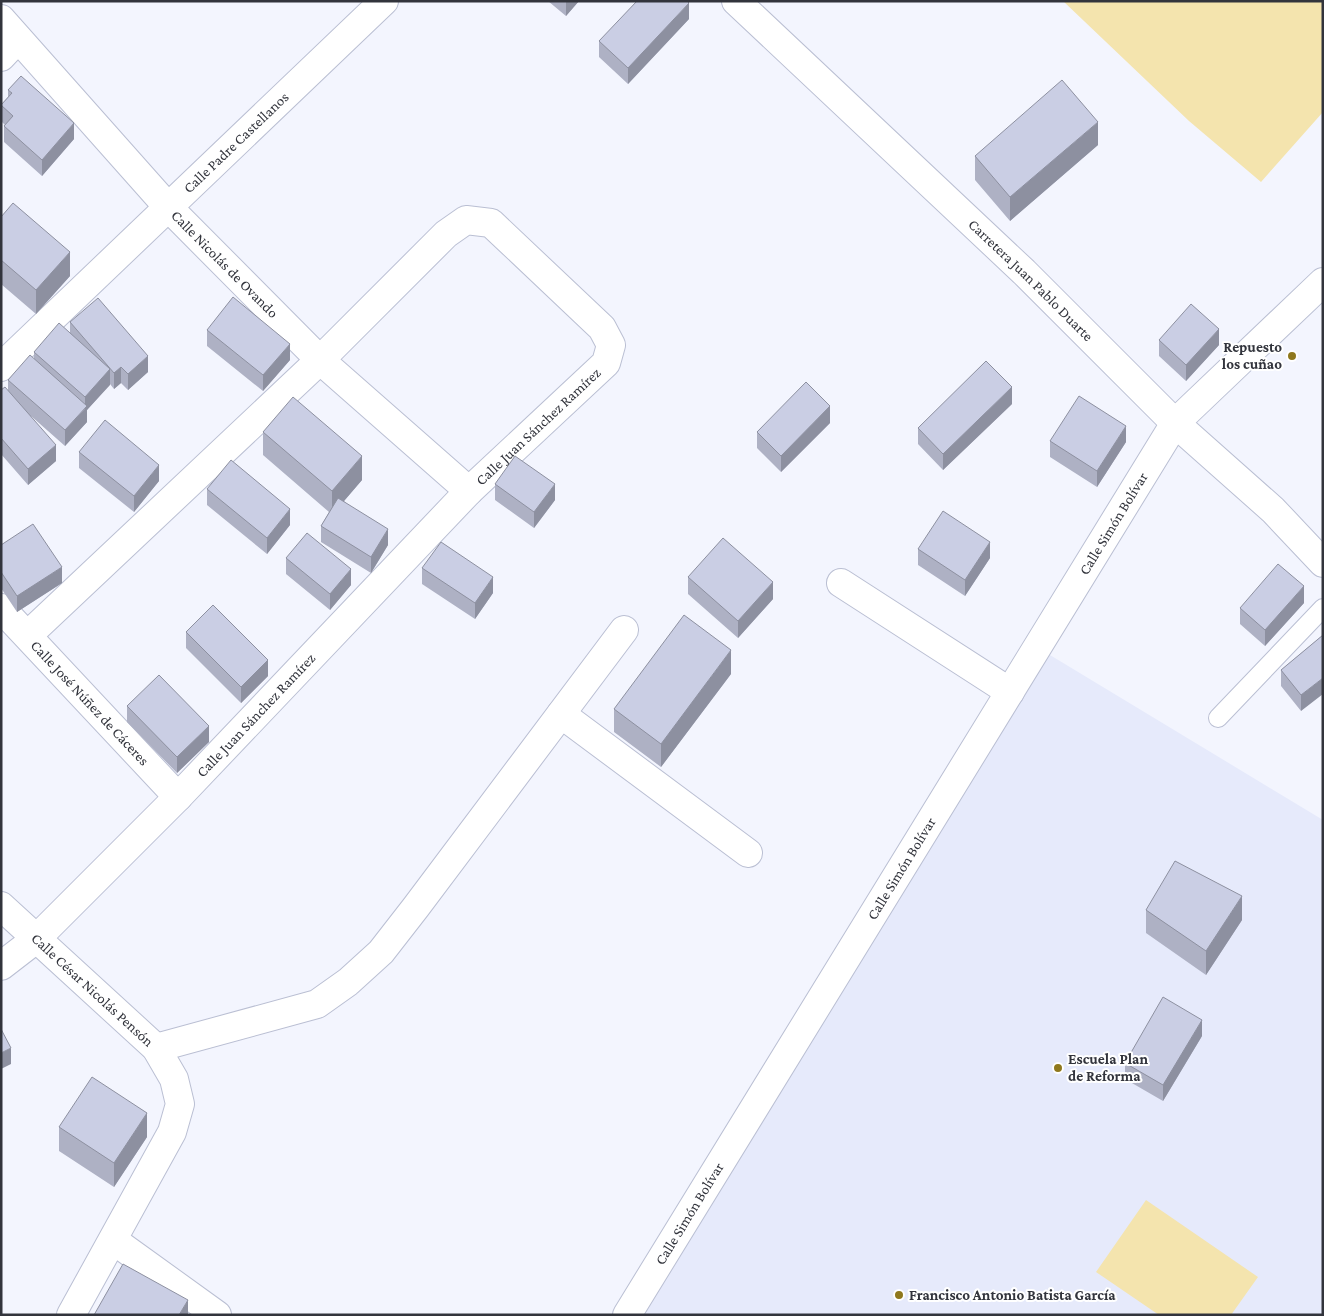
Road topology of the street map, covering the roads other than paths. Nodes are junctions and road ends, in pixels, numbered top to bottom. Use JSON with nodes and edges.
{"nodes":[{"id":1,"x":384,"y":1,"type":"edge"},
{"id":2,"x":736,"y":1,"type":"edge"},
{"id":3,"x":7,"y":38,"type":"edge"},
{"id":4,"x":168,"y":207,"type":"junction"},
{"id":5,"x":1323,"y":282,"type":"edge"},
{"id":6,"x":320,"y":360,"type":"junction"},
{"id":7,"x":1,"y":367,"type":"edge"},
{"id":8,"x":1175,"y":423,"type":"junction"},
{"id":9,"x":469,"y":491,"type":"junction"},
{"id":10,"x":1323,"y":563,"type":"edge"},
{"id":11,"x":841,"y":583,"type":"dead end"},
{"id":12,"x":1,"y":608,"type":"edge"},
{"id":13,"x":1323,"y":608,"type":"edge"},
{"id":14,"x":624,"y":630,"type":"dead end"},
{"id":15,"x":28,"y":635,"type":"junction"},
{"id":16,"x":1010,"y":692,"type":"junction"},
{"id":17,"x":562,"y":714,"type":"junction"},
{"id":18,"x":1218,"y":718,"type":"dead end"},
{"id":19,"x":178,"y":797,"type":"junction"},
{"id":20,"x":748,"y":853,"type":"dead end"},
{"id":21,"x":1,"y":906,"type":"edge"},
{"id":22,"x":36,"y":939,"type":"junction"},
{"id":23,"x":1,"y":966,"type":"edge"},
{"id":24,"x":156,"y":1048,"type":"junction"},
{"id":25,"x":113,"y":1240,"type":"junction"},
{"id":26,"x":71,"y":1315,"type":"edge"},
{"id":27,"x":217,"y":1315,"type":"edge"},
{"id":28,"x":627,"y":1315,"type":"edge"}],
"edges":[{"from":1,"to":4,"type":"street","name":"Calle Padre Castellanos"},
{"from":2,"to":8,"type":"street","name":"Carretera Juan Pablo Duarte"},
{"from":3,"to":4,"type":"street","name":"Calle Nicolás de Ovando"},
{"from":4,"to":6,"type":"street","name":"Calle Nicolás de Ovando"},
{"from":4,"to":7,"type":"street","name":"Calle Padre Castellanos"},
{"from":5,"to":8,"type":"street","name":"Calle Simón Bolívar"},
{"from":6,"to":9,"type":"street","name":"Calle Nicolás de Ovando"},
{"from":6,"to":9,"type":"street","name":"Calle Juan Sánchez Ramírez"},
{"from":6,"to":15,"type":"street","name":"Calle Juan Sánchez Ramírez"},
{"from":8,"to":10,"type":"street","name":"Carretera Juan Pablo Duarte"},
{"from":8,"to":16,"type":"street","name":"Calle Simón Bolívar"},
{"from":9,"to":19,"type":"street","name":"Calle Juan Sánchez Ramírez"},
{"from":11,"to":16,"type":"street"},
{"from":12,"to":15,"type":"street","name":"Calle José Núñez de Cáceres"},
{"from":13,"to":18,"type":"lane"},
{"from":14,"to":17,"type":"street"},
{"from":15,"to":19,"type":"street","name":"Calle José Núñez de Cáceres"},
{"from":16,"to":28,"type":"street","name":"Calle Simón Bolívar"},
{"from":17,"to":20,"type":"street"},
{"from":17,"to":24,"type":"street"},
{"from":19,"to":22,"type":"street","name":"Calle Juan Sánchez Ramírez"},
{"from":21,"to":22,"type":"street","name":"Calle César Nicolás Pensón"},
{"from":22,"to":23,"type":"street","name":"Calle Juan Sánchez Ramírez"},
{"from":22,"to":24,"type":"street","name":"Calle César Nicolás Pensón"},
{"from":24,"to":25,"type":"street","name":"Calle César Nicolás Pensón"},
{"from":25,"to":26,"type":"street","name":"Calle César Nicolás Pensón"},
{"from":25,"to":27,"type":"street"}]}
